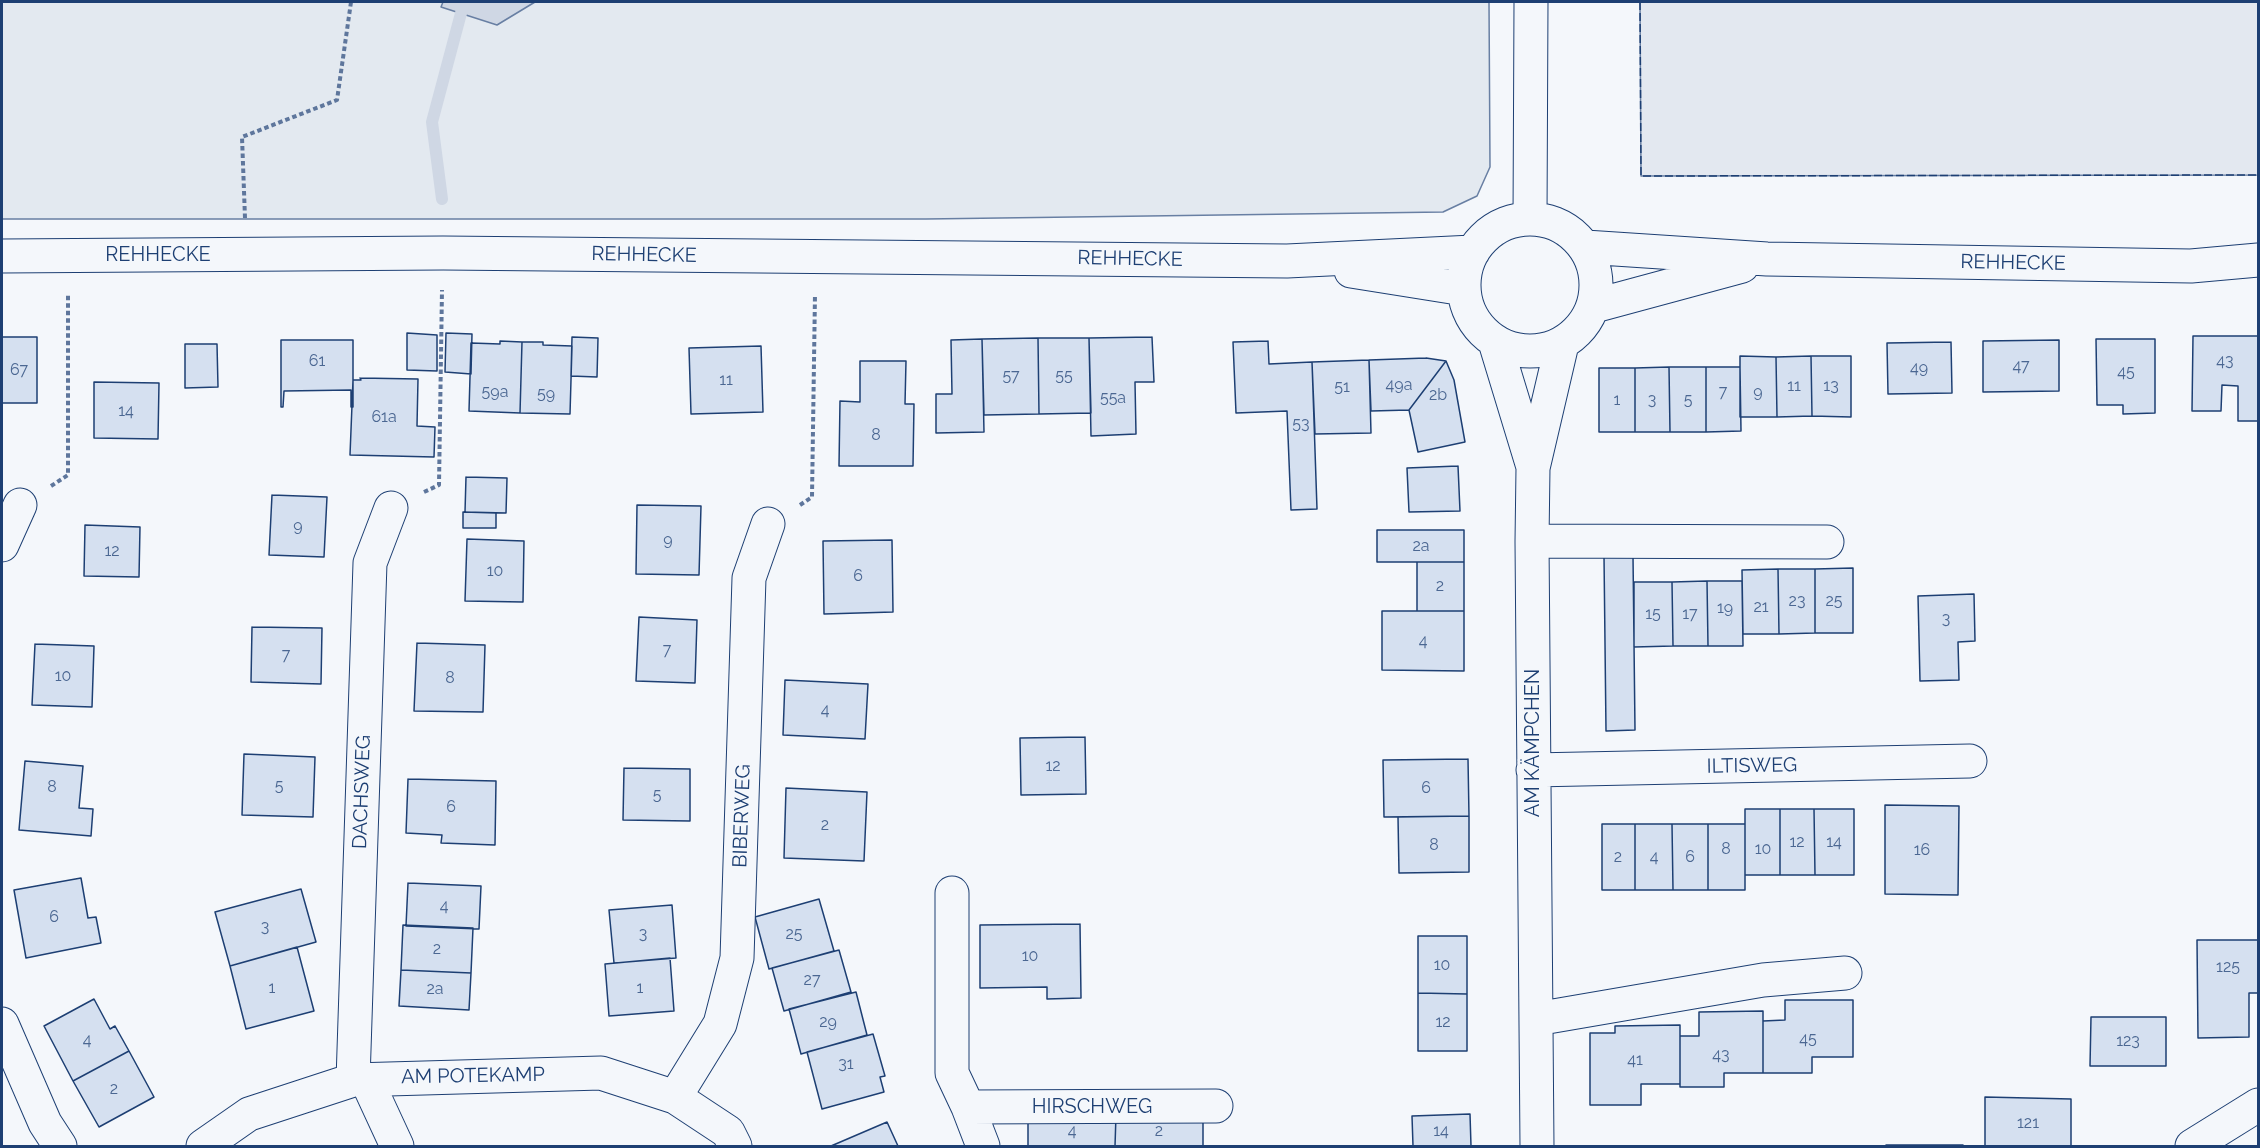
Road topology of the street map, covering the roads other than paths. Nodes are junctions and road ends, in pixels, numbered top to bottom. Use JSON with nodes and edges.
{"nodes":[{"id":1,"x":1531,"y":2,"type":"edge"},
{"id":2,"x":1530,"y":219,"type":"junction"},
{"id":3,"x":1585,"y":247,"type":"junction"},
{"id":4,"x":1473,"y":252,"type":"junction"},
{"id":5,"x":2,"y":256,"type":"edge"},
{"id":6,"x":1767,"y":259,"type":"junction"},
{"id":7,"x":2259,"y":260,"type":"edge"},
{"id":8,"x":1287,"y":261,"type":"junction"},
{"id":9,"x":1464,"y":289,"type":"junction"},
{"id":10,"x":1594,"y":306,"type":"junction"},
{"id":11,"x":1495,"y":342,"type":"junction"},
{"id":12,"x":1562,"y":344,"type":"junction"},
{"id":13,"x":1533,"y":468,"type":"junction"},
{"id":14,"x":20,"y":505,"type":"road end"},
{"id":15,"x":391,"y":508,"type":"road end"},
{"id":16,"x":768,"y":524,"type":"road end"},
{"id":17,"x":1532,"y":541,"type":"junction"},
{"id":18,"x":1827,"y":542,"type":"dead end"},
{"id":19,"x":2,"y":545,"type":"edge"},
{"id":20,"x":1970,"y":761,"type":"dead end"},
{"id":21,"x":1533,"y":770,"type":"junction"},
{"id":22,"x":952,"y":893,"type":"dead end"},
{"id":23,"x":1845,"y":973,"type":"dead end"},
{"id":24,"x":1536,"y":1019,"type":"junction"},
{"id":25,"x":2,"y":1024,"type":"edge"},
{"id":26,"x":359,"y":1079,"type":"junction"},
{"id":27,"x":675,"y":1097,"type":"junction"},
{"id":28,"x":2259,"y":1105,"type":"edge"},
{"id":29,"x":1216,"y":1106,"type":"dead end"},
{"id":30,"x":968,"y":1107,"type":"junction"},
{"id":31,"x":60,"y":1146,"type":"edge"},
{"id":32,"x":203,"y":1146,"type":"edge"},
{"id":33,"x":397,"y":1146,"type":"edge"},
{"id":34,"x":735,"y":1146,"type":"edge"},
{"id":35,"x":983,"y":1146,"type":"edge"},
{"id":36,"x":1537,"y":1146,"type":"edge"},
{"id":37,"x":2192,"y":1146,"type":"edge"}],
"edges":[{"from":1,"to":2,"type":"street"},
{"from":2,"to":3,"type":"street"},
{"from":2,"to":4,"type":"street"},
{"from":3,"to":6,"type":"street","name":"REHHECKE"},
{"from":3,"to":10,"type":"street"},
{"from":4,"to":8,"type":"street","name":"REHHECKE"},
{"from":4,"to":9,"type":"street"},
{"from":5,"to":8,"type":"street","name":"REHHECKE"},
{"from":6,"to":7,"type":"street","name":"REHHECKE"},
{"from":6,"to":10,"type":"street","name":"REHHECKE"},
{"from":8,"to":9,"type":"street","name":"REHHECKE"},
{"from":9,"to":11,"type":"street"},
{"from":10,"to":12,"type":"street"},
{"from":11,"to":12,"type":"street"},
{"from":11,"to":13,"type":"street","name":"AM KÄMPCHEN"},
{"from":12,"to":13,"type":"street","name":"AM KÄMPCHEN"},
{"from":13,"to":17,"type":"street","name":"AM KÄMPCHEN"},
{"from":14,"to":19,"type":"street"},
{"from":15,"to":26,"type":"street","name":"DACHSWEG"},
{"from":16,"to":27,"type":"street","name":"BIBERWEG"},
{"from":17,"to":18,"type":"street"},
{"from":17,"to":21,"type":"street","name":"AM KÄMPCHEN"},
{"from":20,"to":21,"type":"street","name":"ILTISWEG"},
{"from":21,"to":24,"type":"street","name":"AM KÄMPCHEN"},
{"from":22,"to":30,"type":"street"},
{"from":23,"to":24,"type":"street"},
{"from":24,"to":36,"type":"street","name":"AM KÄMPCHEN"},
{"from":25,"to":31,"type":"street"},
{"from":26,"to":27,"type":"street","name":"AM POTEKAMP"},
{"from":26,"to":32,"type":"street","name":"AM POTEKAMP"},
{"from":26,"to":33,"type":"street"},
{"from":27,"to":34,"type":"street","name":"AM POTEKAMP"},
{"from":28,"to":37,"type":"street"},
{"from":29,"to":30,"type":"street","name":"HIRSCHWEG"},
{"from":30,"to":35,"type":"street"}]}
